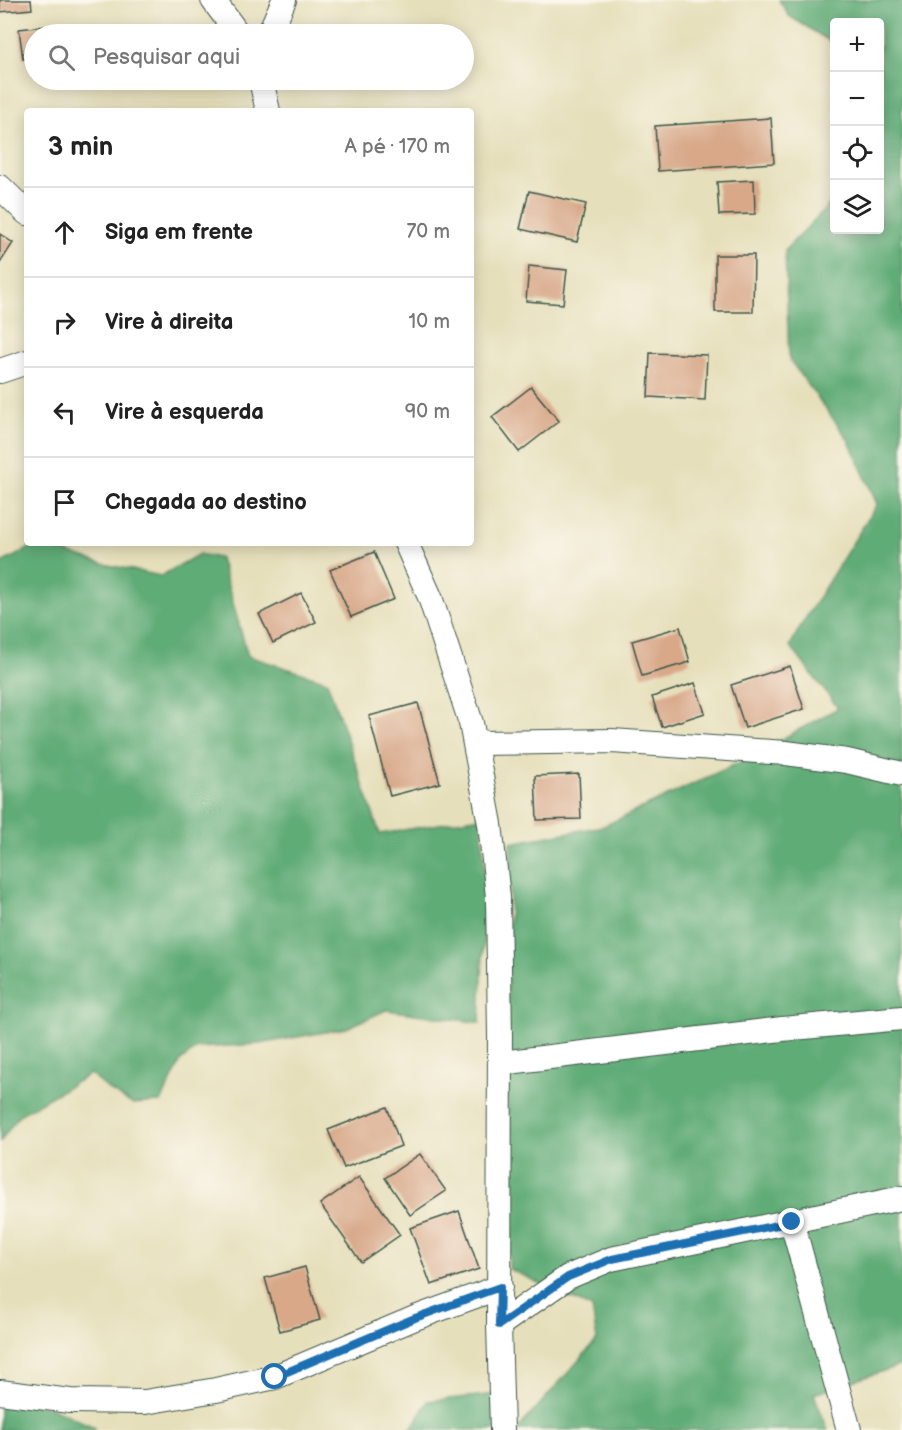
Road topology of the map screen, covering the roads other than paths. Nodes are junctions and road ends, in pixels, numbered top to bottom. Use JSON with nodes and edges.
{"nodes":[{"id":1,"x":213,"y":0,"type":"edge"},
{"id":2,"x":284,"y":0,"type":"edge"},
{"id":3,"x":231,"y":24,"type":"edge"},
{"id":4,"x":273,"y":24,"type":"edge"},
{"id":5,"x":263,"y":90,"type":"edge"},
{"id":6,"x":267,"y":108,"type":"edge"},
{"id":7,"x":0,"y":187,"type":"edge"},
{"id":8,"x":24,"y":210,"type":"edge"},
{"id":9,"x":24,"y":363,"type":"edge"},
{"id":10,"x":0,"y":371,"type":"edge"},
{"id":11,"x":407,"y":546,"type":"edge"},
{"id":12,"x":476,"y":743,"type":"junction"},
{"id":13,"x":902,"y":774,"type":"edge"},
{"id":14,"x":902,"y":1018,"type":"edge"},
{"id":15,"x":500,"y":1063,"type":"junction"},
{"id":16,"x":902,"y":1198,"type":"edge"},
{"id":17,"x":792,"y":1222,"type":"junction"},
{"id":18,"x":500,"y":1287,"type":"junction"},
{"id":19,"x":499,"y":1325,"type":"junction"},
{"id":20,"x":0,"y":1392,"type":"edge"},
{"id":21,"x":502,"y":1430,"type":"edge"},
{"id":22,"x":849,"y":1430,"type":"edge"}],
"edges":[{"from":1,"to":3,"type":"street"},
{"from":2,"to":4,"type":"street"},
{"from":5,"to":6,"type":"street"},
{"from":7,"to":8,"type":"street"},
{"from":9,"to":10,"type":"street"},
{"from":11,"to":12,"type":"street"},
{"from":12,"to":13,"type":"street"},
{"from":12,"to":15,"type":"street"},
{"from":14,"to":15,"type":"street"},
{"from":15,"to":18,"type":"street"},
{"from":16,"to":17,"type":"street"},
{"from":17,"to":19,"type":"street"},
{"from":17,"to":22,"type":"street"},
{"from":18,"to":19,"type":"street"},
{"from":18,"to":20,"type":"street"},
{"from":19,"to":21,"type":"street"}]}
